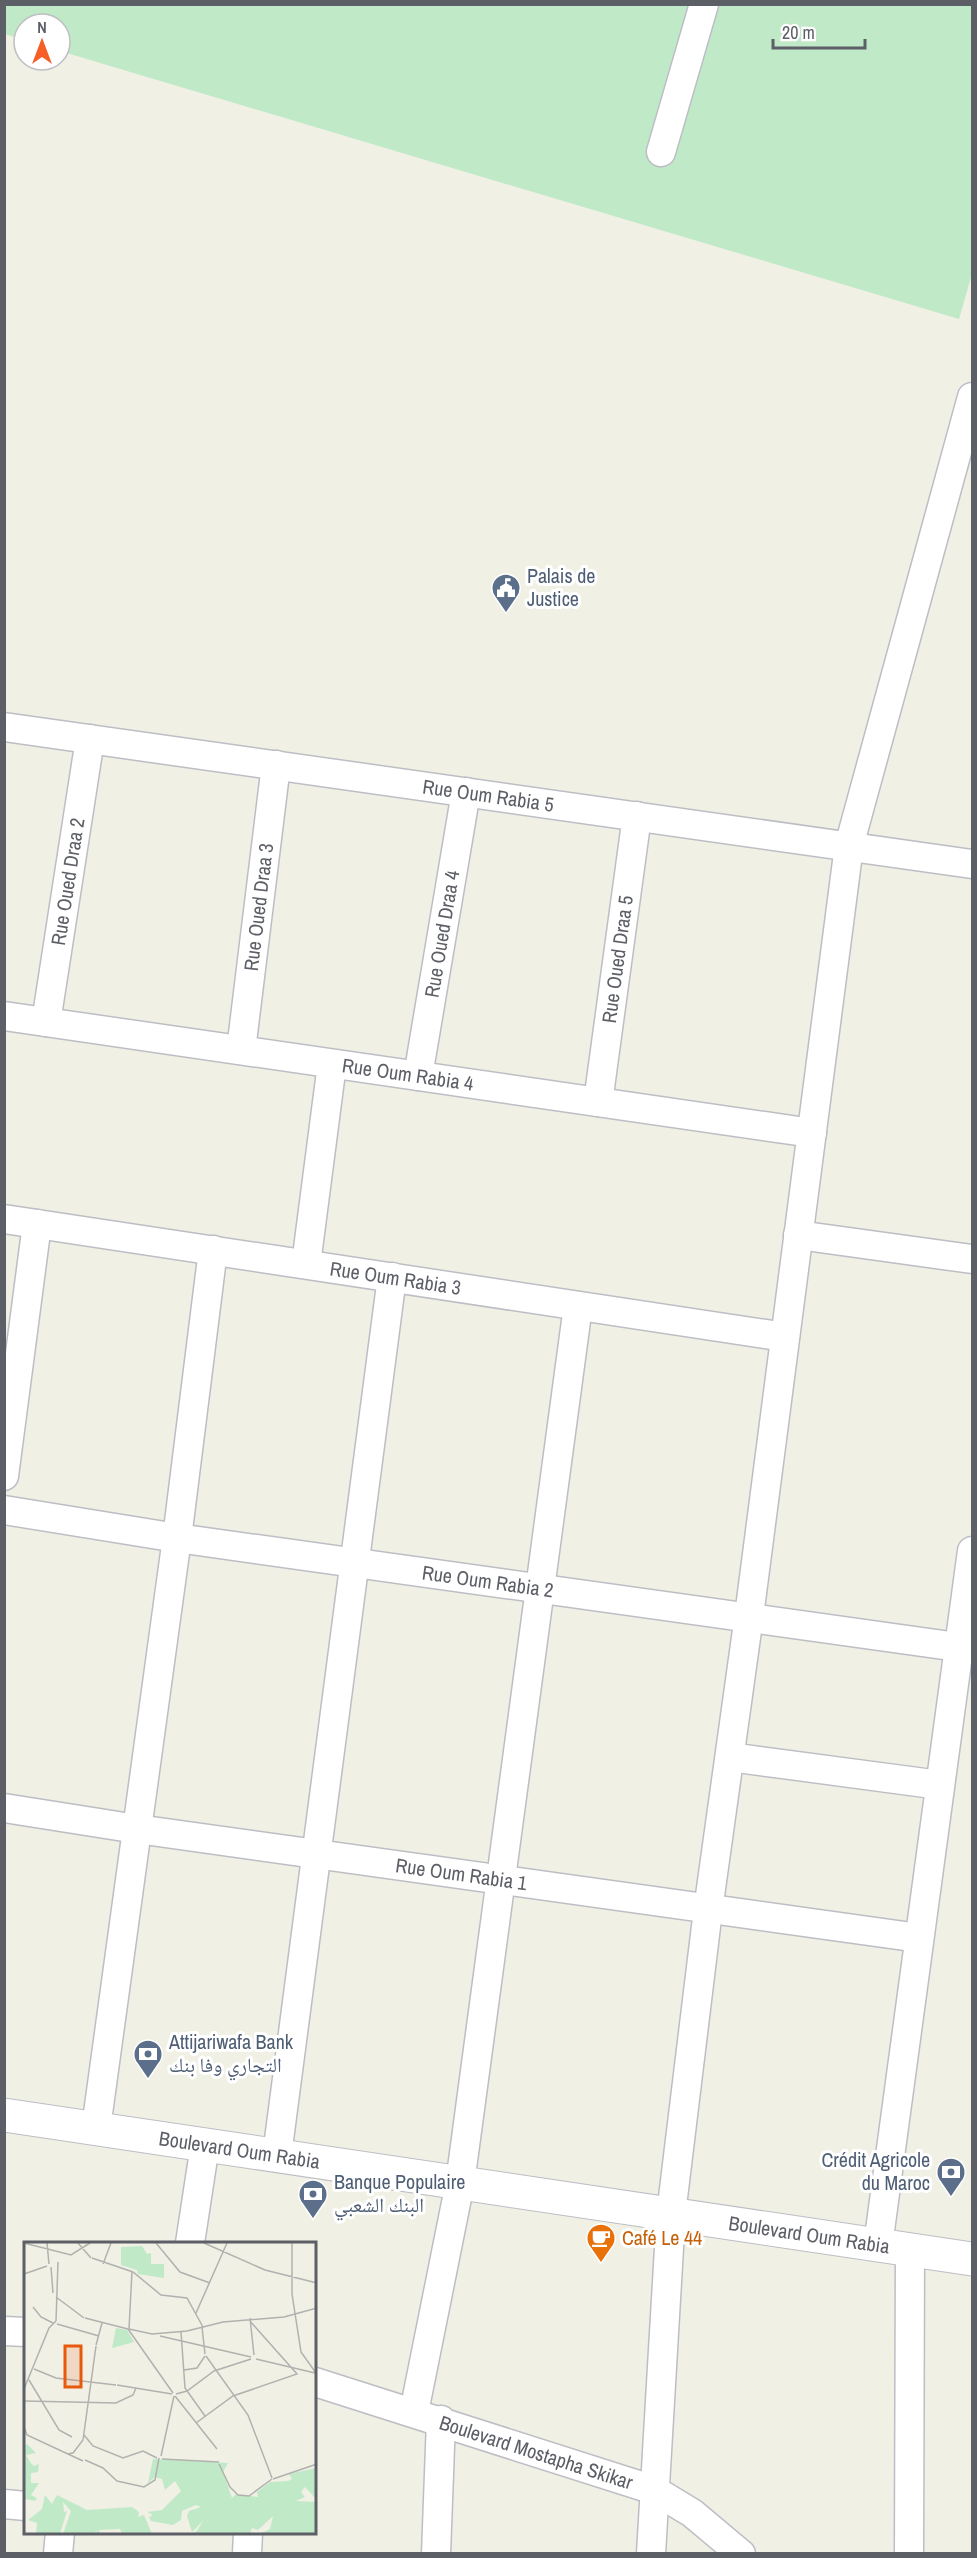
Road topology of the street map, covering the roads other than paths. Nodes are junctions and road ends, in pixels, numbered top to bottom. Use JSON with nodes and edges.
{"nodes":[{"id":1,"x":704,"y":4,"type":"edge"},
{"id":2,"x":661,"y":152,"type":"dead end"},
{"id":3,"x":972,"y":397,"type":"edge"},
{"id":4,"x":964,"y":458,"type":"edge"},
{"id":5,"x":4,"y":727,"type":"edge"},
{"id":6,"x":90,"y":739,"type":"junction"},
{"id":7,"x":276,"y":765,"type":"junction"},
{"id":8,"x":465,"y":792,"type":"junction"},
{"id":9,"x":637,"y":816,"type":"junction"},
{"id":10,"x":849,"y":846,"type":"junction"},
{"id":11,"x":972,"y":864,"type":"edge"},
{"id":12,"x":4,"y":1016,"type":"edge"},
{"id":13,"x":46,"y":1022,"type":"junction"},
{"id":14,"x":241,"y":1050,"type":"junction"},
{"id":15,"x":332,"y":1064,"type":"junction"},
{"id":16,"x":418,"y":1076,"type":"junction"},
{"id":17,"x":598,"y":1102,"type":"junction"},
{"id":18,"x":812,"y":1133,"type":"junction"},
{"id":19,"x":4,"y":1219,"type":"edge"},
{"id":20,"x":38,"y":1224,"type":"junction"},
{"id":21,"x":798,"y":1235,"type":"junction"},
{"id":22,"x":213,"y":1250,"type":"junction"},
{"id":23,"x":972,"y":1259,"type":"edge"},
{"id":24,"x":306,"y":1264,"type":"junction"},
{"id":25,"x":392,"y":1277,"type":"junction"},
{"id":26,"x":578,"y":1306,"type":"junction"},
{"id":27,"x":785,"y":1337,"type":"junction"},
{"id":28,"x":4,"y":1476,"type":"edge"},
{"id":29,"x":4,"y":1510,"type":"edge"},
{"id":30,"x":177,"y":1538,"type":"junction"},
{"id":31,"x":972,"y":1551,"type":"edge"},
{"id":32,"x":356,"y":1563,"type":"junction"},
{"id":33,"x":541,"y":1589,"type":"junction"},
{"id":34,"x":749,"y":1616,"type":"junction"},
{"id":35,"x":966,"y":1648,"type":"edge"},
{"id":36,"x":730,"y":1757,"type":"junction"},
{"id":37,"x":940,"y":1785,"type":"junction"},
{"id":38,"x":4,"y":1808,"type":"edge"},
{"id":39,"x":137,"y":1829,"type":"junction"},
{"id":40,"x":317,"y":1853,"type":"junction"},
{"id":41,"x":501,"y":1880,"type":"junction"},
{"id":42,"x":708,"y":1910,"type":"junction"},
{"id":43,"x":919,"y":1938,"type":"junction"},
{"id":44,"x":4,"y":2115,"type":"edge"},
{"id":45,"x":96,"y":2128,"type":"junction"},
{"id":46,"x":206,"y":2145,"type":"junction"},
{"id":47,"x":277,"y":2155,"type":"junction"},
{"id":48,"x":460,"y":2183,"type":"junction"},
{"id":49,"x":671,"y":2214,"type":"junction"},
{"id":50,"x":190,"y":2242,"type":"edge"},
{"id":51,"x":878,"y":2245,"type":"junction"},
{"id":52,"x":910,"y":2250,"type":"junction"},
{"id":53,"x":972,"y":2259,"type":"edge"},
{"id":54,"x":4,"y":2331,"type":"edge"},
{"id":55,"x":24,"y":2332,"type":"edge"},
{"id":56,"x":316,"y":2382,"type":"edge"},
{"id":57,"x":428,"y":2416,"type":"junction"},
{"id":58,"x":654,"y":2490,"type":"junction"},
{"id":59,"x":4,"y":2504,"type":"edge"},
{"id":60,"x":24,"y":2506,"type":"edge"},
{"id":61,"x":60,"y":2534,"type":"edge"},
{"id":62,"x":248,"y":2534,"type":"edge"},
{"id":63,"x":58,"y":2553,"type":"edge"},
{"id":64,"x":247,"y":2553,"type":"edge"},
{"id":65,"x":436,"y":2553,"type":"edge"},
{"id":66,"x":651,"y":2553,"type":"edge"},
{"id":67,"x":741,"y":2553,"type":"edge"},
{"id":68,"x":909,"y":2553,"type":"edge"}],
"edges":[{"from":1,"to":2,"type":"street"},
{"from":3,"to":4,"type":"street"},
{"from":4,"to":10,"type":"street"},
{"from":5,"to":6,"type":"street","name":"Rue Oum Rabia 5"},
{"from":6,"to":7,"type":"street","name":"Rue Oum Rabia 5"},
{"from":6,"to":13,"type":"street","name":"Rue Oued Draa 2"},
{"from":7,"to":8,"type":"street","name":"Rue Oum Rabia 5"},
{"from":7,"to":14,"type":"street","name":"Rue Oued Draa 3"},
{"from":8,"to":9,"type":"street","name":"Rue Oum Rabia 5"},
{"from":8,"to":16,"type":"street","name":"Rue Oued Draa 4"},
{"from":9,"to":10,"type":"street","name":"Rue Oum Rabia 5"},
{"from":9,"to":17,"type":"street","name":"Rue Oued Draa 5"},
{"from":10,"to":11,"type":"street","name":"Rue Oum Rabia 5"},
{"from":10,"to":18,"type":"street"},
{"from":12,"to":13,"type":"street","name":"Rue Oum Rabia 4"},
{"from":13,"to":14,"type":"street","name":"Rue Oum Rabia 4"},
{"from":14,"to":15,"type":"street","name":"Rue Oum Rabia 4"},
{"from":15,"to":16,"type":"street","name":"Rue Oum Rabia 4"},
{"from":15,"to":24,"type":"street"},
{"from":16,"to":17,"type":"street","name":"Rue Oum Rabia 4"},
{"from":17,"to":18,"type":"street","name":"Rue Oum Rabia 4"},
{"from":18,"to":21,"type":"street"},
{"from":19,"to":20,"type":"street","name":"Rue Oum Rabia 3"},
{"from":20,"to":22,"type":"street","name":"Rue Oum Rabia 3"},
{"from":20,"to":28,"type":"street"},
{"from":21,"to":23,"type":"street"},
{"from":21,"to":27,"type":"street"},
{"from":22,"to":24,"type":"street","name":"Rue Oum Rabia 3"},
{"from":22,"to":30,"type":"street"},
{"from":24,"to":25,"type":"street","name":"Rue Oum Rabia 3"},
{"from":25,"to":26,"type":"street","name":"Rue Oum Rabia 3"},
{"from":25,"to":32,"type":"street"},
{"from":26,"to":27,"type":"street","name":"Rue Oum Rabia 3"},
{"from":26,"to":33,"type":"street"},
{"from":27,"to":34,"type":"street"},
{"from":29,"to":30,"type":"street","name":"Rue Oum Rabia 2"},
{"from":30,"to":32,"type":"street","name":"Rue Oum Rabia 2"},
{"from":30,"to":39,"type":"street"},
{"from":31,"to":35,"type":"street"},
{"from":32,"to":33,"type":"street","name":"Rue Oum Rabia 2"},
{"from":32,"to":40,"type":"street"},
{"from":33,"to":34,"type":"street","name":"Rue Oum Rabia 2"},
{"from":33,"to":41,"type":"street"},
{"from":34,"to":35,"type":"street","name":"Rue Oum Rabia 2"},
{"from":34,"to":36,"type":"street"},
{"from":35,"to":37,"type":"street"},
{"from":36,"to":37,"type":"street"},
{"from":36,"to":42,"type":"street"},
{"from":37,"to":43,"type":"street"},
{"from":38,"to":39,"type":"street","name":"Rue Oum Rabia 1"},
{"from":39,"to":40,"type":"street","name":"Rue Oum Rabia 1"},
{"from":39,"to":45,"type":"street"},
{"from":40,"to":41,"type":"street","name":"Rue Oum Rabia 1"},
{"from":40,"to":47,"type":"street"},
{"from":41,"to":42,"type":"street","name":"Rue Oum Rabia 1"},
{"from":41,"to":48,"type":"street"},
{"from":42,"to":43,"type":"street","name":"Rue Oum Rabia 1"},
{"from":42,"to":49,"type":"street"},
{"from":43,"to":51,"type":"street"},
{"from":44,"to":45,"type":"street","name":"Boulevard Oum Rabia"},
{"from":45,"to":46,"type":"street","name":"Boulevard Oum Rabia"},
{"from":46,"to":47,"type":"street","name":"Boulevard Oum Rabia"},
{"from":46,"to":50,"type":"street"},
{"from":47,"to":48,"type":"street","name":"Boulevard Oum Rabia"},
{"from":48,"to":49,"type":"street","name":"Boulevard Oum Rabia"},
{"from":48,"to":57,"type":"street"},
{"from":49,"to":51,"type":"street","name":"Boulevard Oum Rabia"},
{"from":49,"to":58,"type":"street"},
{"from":51,"to":52,"type":"street","name":"Boulevard Oum Rabia"},
{"from":52,"to":53,"type":"street","name":"Boulevard Oum Rabia"},
{"from":52,"to":68,"type":"street"},
{"from":54,"to":55,"type":"street"},
{"from":56,"to":57,"type":"street","name":"Boulevard Mostapha Skikar"},
{"from":57,"to":58,"type":"street","name":"Boulevard Mostapha Skikar"},
{"from":57,"to":65,"type":"street"},
{"from":58,"to":66,"type":"street"},
{"from":58,"to":67,"type":"street","name":"Boulevard Mostapha Skikar"},
{"from":59,"to":60,"type":"street"},
{"from":61,"to":63,"type":"street"},
{"from":62,"to":64,"type":"street"}]}
